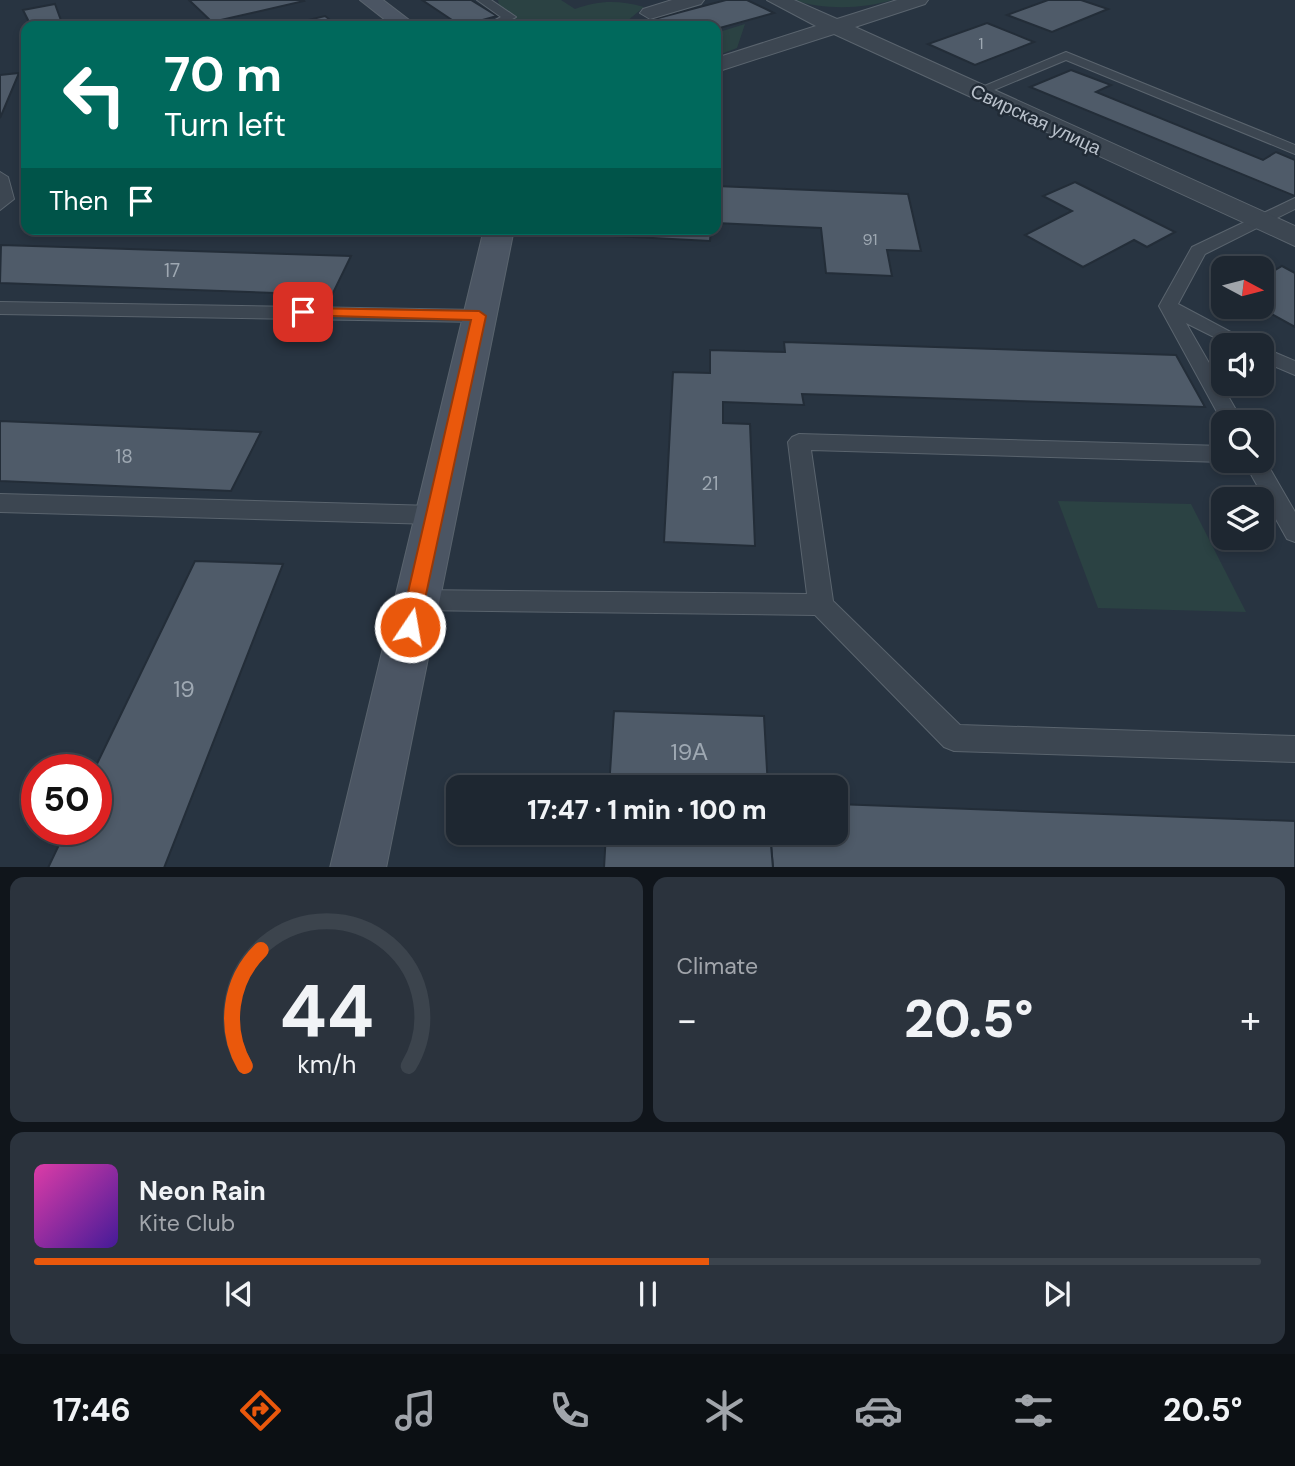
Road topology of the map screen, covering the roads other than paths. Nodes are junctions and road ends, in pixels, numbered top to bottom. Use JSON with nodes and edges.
{"nodes":[{"id":1,"x":370,"y":0,"type":"edge"},
{"id":2,"x":483,"y":0,"type":"edge"},
{"id":3,"x":694,"y":0,"type":"edge"},
{"id":4,"x":777,"y":0,"type":"edge"},
{"id":5,"x":918,"y":0,"type":"edge"},
{"id":6,"x":650,"y":13,"type":"dead end"},
{"id":7,"x":398,"y":21,"type":"edge"},
{"id":8,"x":501,"y":21,"type":"edge"},
{"id":9,"x":838,"y":28,"type":"junction"},
{"id":10,"x":721,"y":63,"type":"edge"},
{"id":11,"x":977,"y":92,"type":"junction"},
{"id":12,"x":1295,"y":150,"type":"edge"},
{"id":13,"x":0,"y":177,"type":"edge"},
{"id":14,"x":21,"y":200,"type":"edge"},
{"id":15,"x":3,"y":202,"type":"edge"},
{"id":16,"x":1295,"y":203,"type":"edge"},
{"id":17,"x":1260,"y":221,"type":"junction"},
{"id":18,"x":498,"y":235,"type":"edge"},
{"id":19,"x":1295,"y":237,"type":"edge"},
{"id":20,"x":1168,"y":306,"type":"junction"},
{"id":21,"x":0,"y":308,"type":"edge"},
{"id":22,"x":479,"y":316,"type":"junction"},
{"id":23,"x":1222,"y":333,"type":"edge"},
{"id":24,"x":1274,"y":359,"type":"edge"},
{"id":25,"x":1295,"y":369,"type":"edge"},
{"id":26,"x":1226,"y":410,"type":"edge"},
{"id":27,"x":1211,"y":454,"type":"edge"},
{"id":28,"x":1261,"y":473,"type":"edge"},
{"id":29,"x":0,"y":503,"type":"edge"},
{"id":30,"x":434,"y":515,"type":"junction"},
{"id":31,"x":1295,"y":533,"type":"edge"},
{"id":32,"x":416,"y":600,"type":"junction"},
{"id":33,"x":821,"y":605,"type":"junction"},
{"id":34,"x":1295,"y":749,"type":"edge"},
{"id":35,"x":358,"y":867,"type":"edge"}],
"edges":[{"from":1,"to":7,"type":"main road"},
{"from":2,"to":8,"type":"lane"},
{"from":3,"to":6,"type":"street"},
{"from":4,"to":9,"type":"street","name":"Свирская улица"},
{"from":5,"to":9,"type":"street"},
{"from":9,"to":10,"type":"street"},
{"from":9,"to":11,"type":"street","name":"Свирская улица"},
{"from":11,"to":12,"type":"lane"},
{"from":11,"to":17,"type":"street","name":"Свирская улица"},
{"from":13,"to":15,"type":"lane"},
{"from":14,"to":15,"type":"lane"},
{"from":16,"to":17,"type":"lane"},
{"from":17,"to":19,"type":"street","name":"Свирская улица"},
{"from":17,"to":20,"type":"lane"},
{"from":18,"to":22,"type":"main road"},
{"from":20,"to":23,"type":"lane"},
{"from":20,"to":26,"type":"lane"},
{"from":21,"to":22,"type":"lane"},
{"from":22,"to":30,"type":"main road"},
{"from":24,"to":25,"type":"lane"},
{"from":27,"to":33,"type":"lane"},
{"from":28,"to":31,"type":"lane"},
{"from":29,"to":30,"type":"lane"},
{"from":30,"to":32,"type":"main road"},
{"from":32,"to":33,"type":"lane"},
{"from":32,"to":35,"type":"main road"},
{"from":33,"to":34,"type":"lane"}]}
